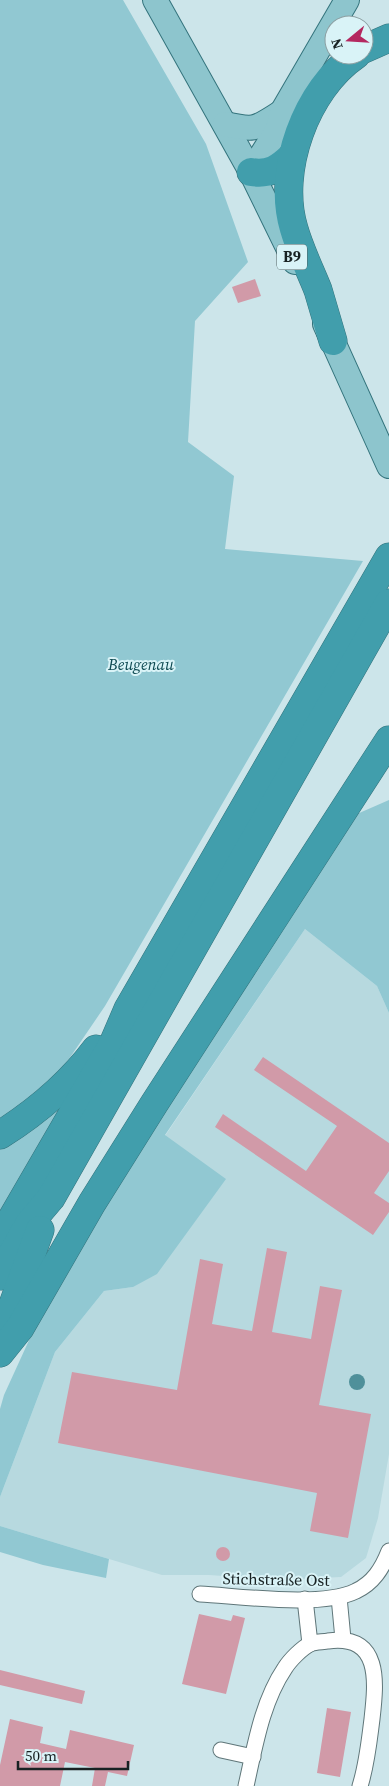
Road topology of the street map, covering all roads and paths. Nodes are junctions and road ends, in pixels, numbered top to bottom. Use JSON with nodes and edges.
{"nodes":[{"id":1,"x":155,"y":0,"type":"edge"},
{"id":2,"x":347,"y":0,"type":"edge"},
{"id":3,"x":389,"y":38,"type":"edge"},
{"id":4,"x":374,"y":45,"type":"edge"},
{"id":5,"x":346,"y":65,"type":"edge"},
{"id":6,"x":282,"y":112,"type":"junction"},
{"id":7,"x":225,"y":124,"type":"junction"},
{"id":8,"x":292,"y":156,"type":"junction"},
{"id":9,"x":252,"y":172,"type":"junction"},
{"id":10,"x":334,"y":341,"type":"junction"},
{"id":11,"x":388,"y":464,"type":"edge"},
{"id":12,"x":389,"y":557,"type":"edge"},
{"id":13,"x":389,"y":604,"type":"edge"},
{"id":14,"x":389,"y":740,"type":"edge"},
{"id":15,"x":128,"y":1009,"type":"junction"},
{"id":16,"x":0,"y":1134,"type":"edge"},
{"id":17,"x":51,"y":1198,"type":"junction"},
{"id":18,"x":0,"y":1239,"type":"edge"},
{"id":19,"x":0,"y":1276,"type":"edge"},
{"id":20,"x":0,"y":1342,"type":"edge"},
{"id":21,"x":0,"y":1353,"type":"edge"},
{"id":22,"x":389,"y":1551,"type":"edge"},
{"id":23,"x":200,"y":1594,"type":"dead end"},
{"id":24,"x":339,"y":1598,"type":"junction"},
{"id":25,"x":305,"y":1600,"type":"junction"},
{"id":26,"x":343,"y":1639,"type":"junction"},
{"id":27,"x":310,"y":1644,"type":"junction"},
{"id":28,"x":222,"y":1750,"type":"dead end"},
{"id":29,"x":252,"y":1757,"type":"junction"},
{"id":30,"x":246,"y":1786,"type":"edge"},
{"id":31,"x":360,"y":1786,"type":"edge"}],
"edges":[{"from":1,"to":7,"type":"main road","number":"B9"},
{"from":2,"to":6,"type":"main road"},
{"from":3,"to":4,"type":"highway"},
{"from":5,"to":8,"type":"highway"},
{"from":6,"to":7,"type":"main road"},
{"from":6,"to":9,"type":"main road"},
{"from":7,"to":9,"type":"main road","number":"B9"},
{"from":8,"to":9,"type":"highway"},
{"from":8,"to":10,"type":"highway"},
{"from":9,"to":10,"type":"main road","number":"B9"},
{"from":10,"to":11,"type":"main road","number":"B9"},
{"from":12,"to":15,"type":"highway"},
{"from":13,"to":17,"type":"highway"},
{"from":14,"to":21,"type":"highway"},
{"from":15,"to":16,"type":"highway"},
{"from":15,"to":18,"type":"highway"},
{"from":17,"to":19,"type":"highway"},
{"from":17,"to":20,"type":"highway"},
{"from":22,"to":24,"type":"street","name":"Stichstraße Ost"},
{"from":23,"to":25,"type":"street","name":"Stichstraße Ost"},
{"from":24,"to":25,"type":"street","name":"Stichstraße Ost"},
{"from":24,"to":26,"type":"street"},
{"from":25,"to":27,"type":"street"},
{"from":26,"to":27,"type":"street"},
{"from":26,"to":31,"type":"street"},
{"from":27,"to":29,"type":"street"},
{"from":28,"to":29,"type":"street"},
{"from":29,"to":30,"type":"street"}]}
